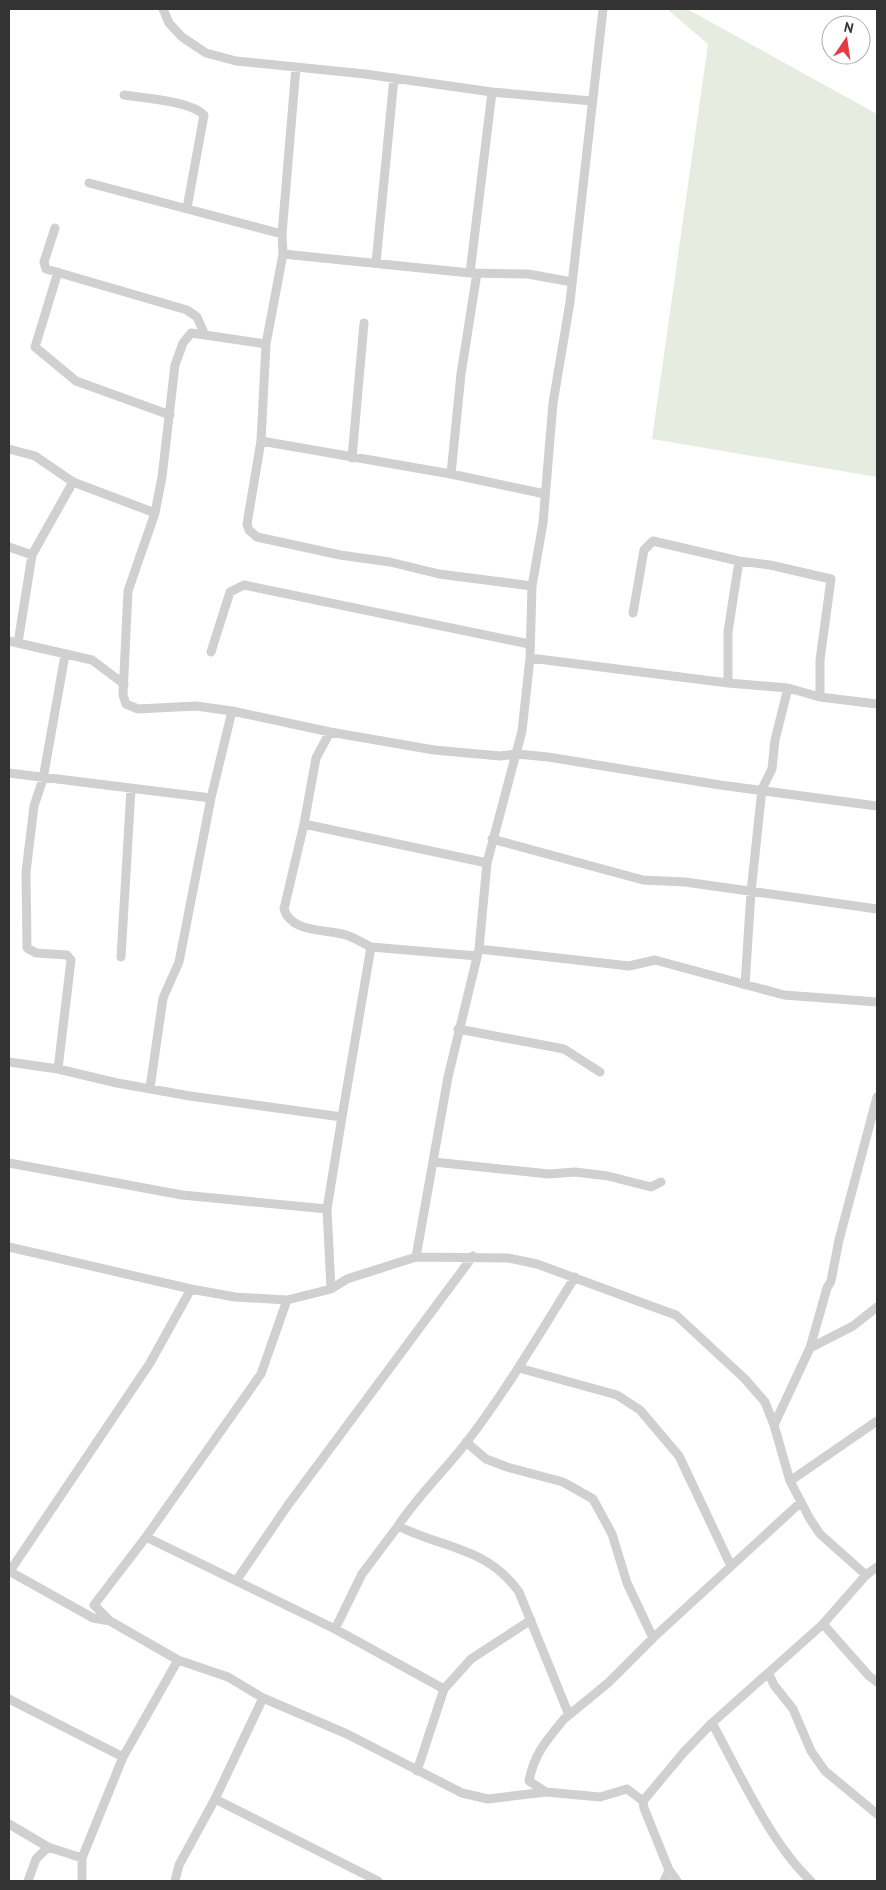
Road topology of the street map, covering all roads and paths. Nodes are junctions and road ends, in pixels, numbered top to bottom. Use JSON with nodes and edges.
{"nodes":[{"id":1,"x":163,"y":9,"type":"edge"},
{"id":2,"x":603,"y":9,"type":"edge"},
{"id":3,"x":296,"y":67,"type":"junction"},
{"id":4,"x":394,"y":78,"type":"junction"},
{"id":5,"x":492,"y":92,"type":"junction"},
{"id":6,"x":124,"y":95,"type":"dead end"},
{"id":7,"x":592,"y":101,"type":"junction"},
{"id":8,"x":89,"y":183,"type":"dead end"},
{"id":9,"x":187,"y":208,"type":"junction"},
{"id":10,"x":55,"y":228,"type":"dead end"},
{"id":11,"x":282,"y":234,"type":"junction"},
{"id":12,"x":283,"y":254,"type":"junction"},
{"id":13,"x":376,"y":263,"type":"junction"},
{"id":14,"x":58,"y":272,"type":"junction"},
{"id":15,"x":474,"y":273,"type":"junction"},
{"id":16,"x":572,"y":282,"type":"junction"},
{"id":17,"x":364,"y":323,"type":"dead end"},
{"id":18,"x":204,"y":333,"type":"junction"},
{"id":19,"x":266,"y":344,"type":"junction"},
{"id":20,"x":170,"y":415,"type":"junction"},
{"id":21,"x":261,"y":441,"type":"junction"},
{"id":22,"x":9,"y":449,"type":"edge"},
{"id":23,"x":352,"y":458,"type":"junction"},
{"id":24,"x":451,"y":474,"type":"junction"},
{"id":25,"x":73,"y":482,"type":"junction"},
{"id":26,"x":545,"y":494,"type":"junction"},
{"id":27,"x":155,"y":513,"type":"junction"},
{"id":28,"x":9,"y":547,"type":"edge"},
{"id":29,"x":32,"y":555,"type":"junction"},
{"id":30,"x":739,"y":562,"type":"junction"},
{"id":31,"x":532,"y":586,"type":"junction"},
{"id":32,"x":633,"y":613,"type":"dead end"},
{"id":33,"x":13,"y":642,"type":"edge"},
{"id":34,"x":529,"y":644,"type":"junction"},
{"id":35,"x":211,"y":652,"type":"dead end"},
{"id":36,"x":65,"y":655,"type":"junction"},
{"id":37,"x":530,"y":658,"type":"junction"},
{"id":38,"x":728,"y":683,"type":"junction"},
{"id":39,"x":124,"y":684,"type":"junction"},
{"id":40,"x":788,"y":688,"type":"junction"},
{"id":41,"x":820,"y":697,"type":"junction"},
{"id":42,"x":877,"y":704,"type":"edge"},
{"id":43,"x":232,"y":711,"type":"junction"},
{"id":44,"x":330,"y":732,"type":"junction"},
{"id":45,"x":517,"y":754,"type":"junction"},
{"id":46,"x":9,"y":773,"type":"edge"},
{"id":47,"x":43,"y":779,"type":"junction"},
{"id":48,"x":131,"y":789,"type":"junction"},
{"id":49,"x":762,"y":789,"type":"junction"},
{"id":50,"x":211,"y":798,"type":"junction"},
{"id":51,"x":877,"y":806,"type":"edge"},
{"id":52,"x":304,"y":824,"type":"junction"},
{"id":53,"x":492,"y":839,"type":"junction"},
{"id":54,"x":487,"y":863,"type":"junction"},
{"id":55,"x":751,"y":892,"type":"junction"},
{"id":56,"x":877,"y":909,"type":"edge"},
{"id":57,"x":371,"y":947,"type":"junction"},
{"id":58,"x":478,"y":952,"type":"junction"},
{"id":59,"x":121,"y":956,"type":"dead end"},
{"id":60,"x":745,"y":985,"type":"junction"},
{"id":61,"x":877,"y":1002,"type":"edge"},
{"id":62,"x":458,"y":1029,"type":"junction"},
{"id":63,"x":10,"y":1062,"type":"edge"},
{"id":64,"x":58,"y":1069,"type":"junction"},
{"id":65,"x":9,"y":1072,"type":"edge"},
{"id":66,"x":600,"y":1072,"type":"dead end"},
{"id":67,"x":150,"y":1088,"type":"junction"},
{"id":68,"x":877,"y":1097,"type":"edge"},
{"id":69,"x":342,"y":1117,"type":"junction"},
{"id":70,"x":434,"y":1162,"type":"junction"},
{"id":71,"x":9,"y":1163,"type":"edge"},
{"id":72,"x":661,"y":1182,"type":"dead end"},
{"id":73,"x":327,"y":1209,"type":"junction"},
{"id":74,"x":9,"y":1248,"type":"edge"},
{"id":75,"x":416,"y":1256,"type":"junction"},
{"id":76,"x":472,"y":1256,"type":"junction"},
{"id":77,"x":576,"y":1277,"type":"junction"},
{"id":78,"x":331,"y":1289,"type":"junction"},
{"id":79,"x":191,"y":1290,"type":"junction"},
{"id":80,"x":287,"y":1300,"type":"junction"},
{"id":81,"x":877,"y":1307,"type":"edge"},
{"id":82,"x":810,"y":1348,"type":"junction"},
{"id":83,"x":519,"y":1368,"type":"junction"},
{"id":84,"x":877,"y":1421,"type":"edge"},
{"id":85,"x":774,"y":1425,"type":"junction"},
{"id":86,"x":466,"y":1442,"type":"junction"},
{"id":87,"x":790,"y":1481,"type":"junction"},
{"id":88,"x":801,"y":1502,"type":"junction"},
{"id":89,"x":398,"y":1526,"type":"junction"},
{"id":90,"x":146,"y":1537,"type":"junction"},
{"id":91,"x":731,"y":1566,"type":"junction"},
{"id":92,"x":877,"y":1566,"type":"edge"},
{"id":93,"x":10,"y":1571,"type":"edge"},
{"id":94,"x":866,"y":1575,"type":"junction"},
{"id":95,"x":236,"y":1580,"type":"junction"},
{"id":96,"x":532,"y":1620,"type":"junction"},
{"id":97,"x":110,"y":1621,"type":"junction"},
{"id":98,"x":823,"y":1624,"type":"junction"},
{"id":99,"x":335,"y":1629,"type":"junction"},
{"id":100,"x":653,"y":1638,"type":"junction"},
{"id":101,"x":178,"y":1660,"type":"junction"},
{"id":102,"x":769,"y":1674,"type":"junction"},
{"id":103,"x":877,"y":1682,"type":"edge"},
{"id":104,"x":444,"y":1688,"type":"junction"},
{"id":105,"x":263,"y":1698,"type":"junction"},
{"id":106,"x":9,"y":1699,"type":"edge"},
{"id":107,"x":570,"y":1715,"type":"junction"},
{"id":108,"x":712,"y":1723,"type":"junction"},
{"id":109,"x":123,"y":1758,"type":"junction"},
{"id":110,"x":417,"y":1771,"type":"junction"},
{"id":111,"x":546,"y":1792,"type":"junction"},
{"id":112,"x":215,"y":1799,"type":"junction"},
{"id":113,"x":643,"y":1801,"type":"junction"},
{"id":114,"x":877,"y":1814,"type":"edge"},
{"id":115,"x":9,"y":1824,"type":"edge"},
{"id":116,"x":48,"y":1847,"type":"junction"},
{"id":117,"x":82,"y":1858,"type":"junction"},
{"id":118,"x":669,"y":1870,"type":"junction"},
{"id":119,"x":28,"y":1881,"type":"edge"},
{"id":120,"x":82,"y":1881,"type":"edge"},
{"id":121,"x":175,"y":1881,"type":"edge"},
{"id":122,"x":378,"y":1881,"type":"edge"},
{"id":123,"x":664,"y":1881,"type":"edge"},
{"id":124,"x":676,"y":1881,"type":"edge"},
{"id":125,"x":811,"y":1881,"type":"edge"}],
"edges":[{"from":1,"to":3,"type":"street"},
{"from":2,"to":7,"type":"street"},
{"from":3,"to":4,"type":"street"},
{"from":3,"to":11,"type":"street"},
{"from":4,"to":5,"type":"street"},
{"from":4,"to":13,"type":"street"},
{"from":5,"to":7,"type":"street"},
{"from":5,"to":15,"type":"street"},
{"from":6,"to":9,"type":"street"},
{"from":7,"to":16,"type":"street"},
{"from":8,"to":9,"type":"street"},
{"from":9,"to":11,"type":"street"},
{"from":10,"to":14,"type":"street"},
{"from":11,"to":12,"type":"street"},
{"from":12,"to":13,"type":"street"},
{"from":12,"to":19,"type":"street"},
{"from":13,"to":15,"type":"street"},
{"from":14,"to":18,"type":"street"},
{"from":14,"to":20,"type":"street"},
{"from":15,"to":16,"type":"street"},
{"from":15,"to":24,"type":"street"},
{"from":16,"to":26,"type":"street"},
{"from":17,"to":23,"type":"street"},
{"from":18,"to":19,"type":"street"},
{"from":18,"to":20,"type":"street"},
{"from":19,"to":21,"type":"street"},
{"from":20,"to":27,"type":"street"},
{"from":21,"to":23,"type":"street"},
{"from":21,"to":31,"type":"street"},
{"from":22,"to":25,"type":"street"},
{"from":23,"to":24,"type":"street"},
{"from":24,"to":26,"type":"street"},
{"from":25,"to":27,"type":"street"},
{"from":25,"to":29,"type":"street"},
{"from":26,"to":31,"type":"street"},
{"from":27,"to":39,"type":"street"},
{"from":28,"to":29,"type":"street"},
{"from":29,"to":33,"type":"street"},
{"from":30,"to":32,"type":"street"},
{"from":30,"to":38,"type":"street"},
{"from":30,"to":41,"type":"street"},
{"from":31,"to":34,"type":"street"},
{"from":33,"to":36,"type":"street"},
{"from":34,"to":35,"type":"street"},
{"from":34,"to":37,"type":"street"},
{"from":36,"to":39,"type":"street"},
{"from":36,"to":47,"type":"street"},
{"from":37,"to":38,"type":"street"},
{"from":37,"to":45,"type":"street"},
{"from":38,"to":40,"type":"street"},
{"from":39,"to":43,"type":"street"},
{"from":40,"to":41,"type":"street"},
{"from":40,"to":49,"type":"street"},
{"from":41,"to":42,"type":"street"},
{"from":43,"to":44,"type":"street"},
{"from":43,"to":50,"type":"street"},
{"from":44,"to":45,"type":"street"},
{"from":44,"to":52,"type":"street"},
{"from":45,"to":49,"type":"street"},
{"from":45,"to":53,"type":"street"},
{"from":46,"to":47,"type":"street"},
{"from":47,"to":48,"type":"street"},
{"from":47,"to":64,"type":"street"},
{"from":48,"to":50,"type":"street"},
{"from":48,"to":59,"type":"street"},
{"from":49,"to":51,"type":"street"},
{"from":49,"to":55,"type":"street"},
{"from":50,"to":67,"type":"street"},
{"from":52,"to":54,"type":"street"},
{"from":52,"to":57,"type":"street"},
{"from":53,"to":54,"type":"street"},
{"from":53,"to":55,"type":"street"},
{"from":54,"to":58,"type":"street"},
{"from":55,"to":56,"type":"street"},
{"from":55,"to":60,"type":"street"},
{"from":57,"to":58,"type":"street"},
{"from":57,"to":69,"type":"street"},
{"from":58,"to":60,"type":"street"},
{"from":58,"to":62,"type":"street"},
{"from":60,"to":61,"type":"street"},
{"from":62,"to":66,"type":"street"},
{"from":62,"to":70,"type":"street"},
{"from":63,"to":64,"type":"street"},
{"from":63,"to":65,"type":"street"},
{"from":64,"to":67,"type":"street"},
{"from":67,"to":69,"type":"street"},
{"from":68,"to":82,"type":"street"},
{"from":69,"to":73,"type":"street"},
{"from":70,"to":72,"type":"street"},
{"from":70,"to":75,"type":"street"},
{"from":71,"to":73,"type":"street"},
{"from":73,"to":78,"type":"street"},
{"from":74,"to":79,"type":"street"},
{"from":75,"to":76,"type":"street"},
{"from":75,"to":78,"type":"street"},
{"from":76,"to":77,"type":"street"},
{"from":76,"to":95,"type":"street"},
{"from":77,"to":83,"type":"street"},
{"from":77,"to":85,"type":"street"},
{"from":78,"to":80,"type":"street"},
{"from":79,"to":80,"type":"street"},
{"from":79,"to":93,"type":"street"},
{"from":80,"to":90,"type":"street"},
{"from":81,"to":82,"type":"street"},
{"from":82,"to":85,"type":"street"},
{"from":83,"to":86,"type":"street"},
{"from":83,"to":91,"type":"street"},
{"from":84,"to":87,"type":"street"},
{"from":85,"to":87,"type":"street"},
{"from":86,"to":89,"type":"street"},
{"from":86,"to":100,"type":"street"},
{"from":87,"to":88,"type":"street"},
{"from":88,"to":91,"type":"street"},
{"from":88,"to":94,"type":"street"},
{"from":89,"to":96,"type":"street"},
{"from":89,"to":99,"type":"street"},
{"from":90,"to":95,"type":"street"},
{"from":90,"to":97,"type":"street"},
{"from":91,"to":100,"type":"street"},
{"from":92,"to":94,"type":"street"},
{"from":93,"to":97,"type":"street"},
{"from":94,"to":98,"type":"street"},
{"from":95,"to":99,"type":"street"},
{"from":96,"to":104,"type":"street"},
{"from":96,"to":107,"type":"street"},
{"from":97,"to":101,"type":"street"},
{"from":98,"to":102,"type":"street"},
{"from":98,"to":103,"type":"street"},
{"from":99,"to":104,"type":"street"},
{"from":100,"to":107,"type":"street"},
{"from":101,"to":105,"type":"street"},
{"from":101,"to":109,"type":"street"},
{"from":102,"to":108,"type":"street"},
{"from":102,"to":114,"type":"street"},
{"from":104,"to":110,"type":"street"},
{"from":105,"to":110,"type":"street"},
{"from":105,"to":112,"type":"street"},
{"from":106,"to":109,"type":"street"},
{"from":107,"to":111,"type":"street"},
{"from":108,"to":113,"type":"street"},
{"from":108,"to":125,"type":"street"},
{"from":109,"to":117,"type":"street"},
{"from":110,"to":111,"type":"street"},
{"from":111,"to":113,"type":"street"},
{"from":112,"to":121,"type":"street"},
{"from":112,"to":122,"type":"street"},
{"from":113,"to":118,"type":"street"},
{"from":115,"to":116,"type":"street"},
{"from":116,"to":117,"type":"street"},
{"from":116,"to":119,"type":"street"},
{"from":117,"to":120,"type":"street"},
{"from":118,"to":123,"type":"street"},
{"from":118,"to":124,"type":"street"}]}
